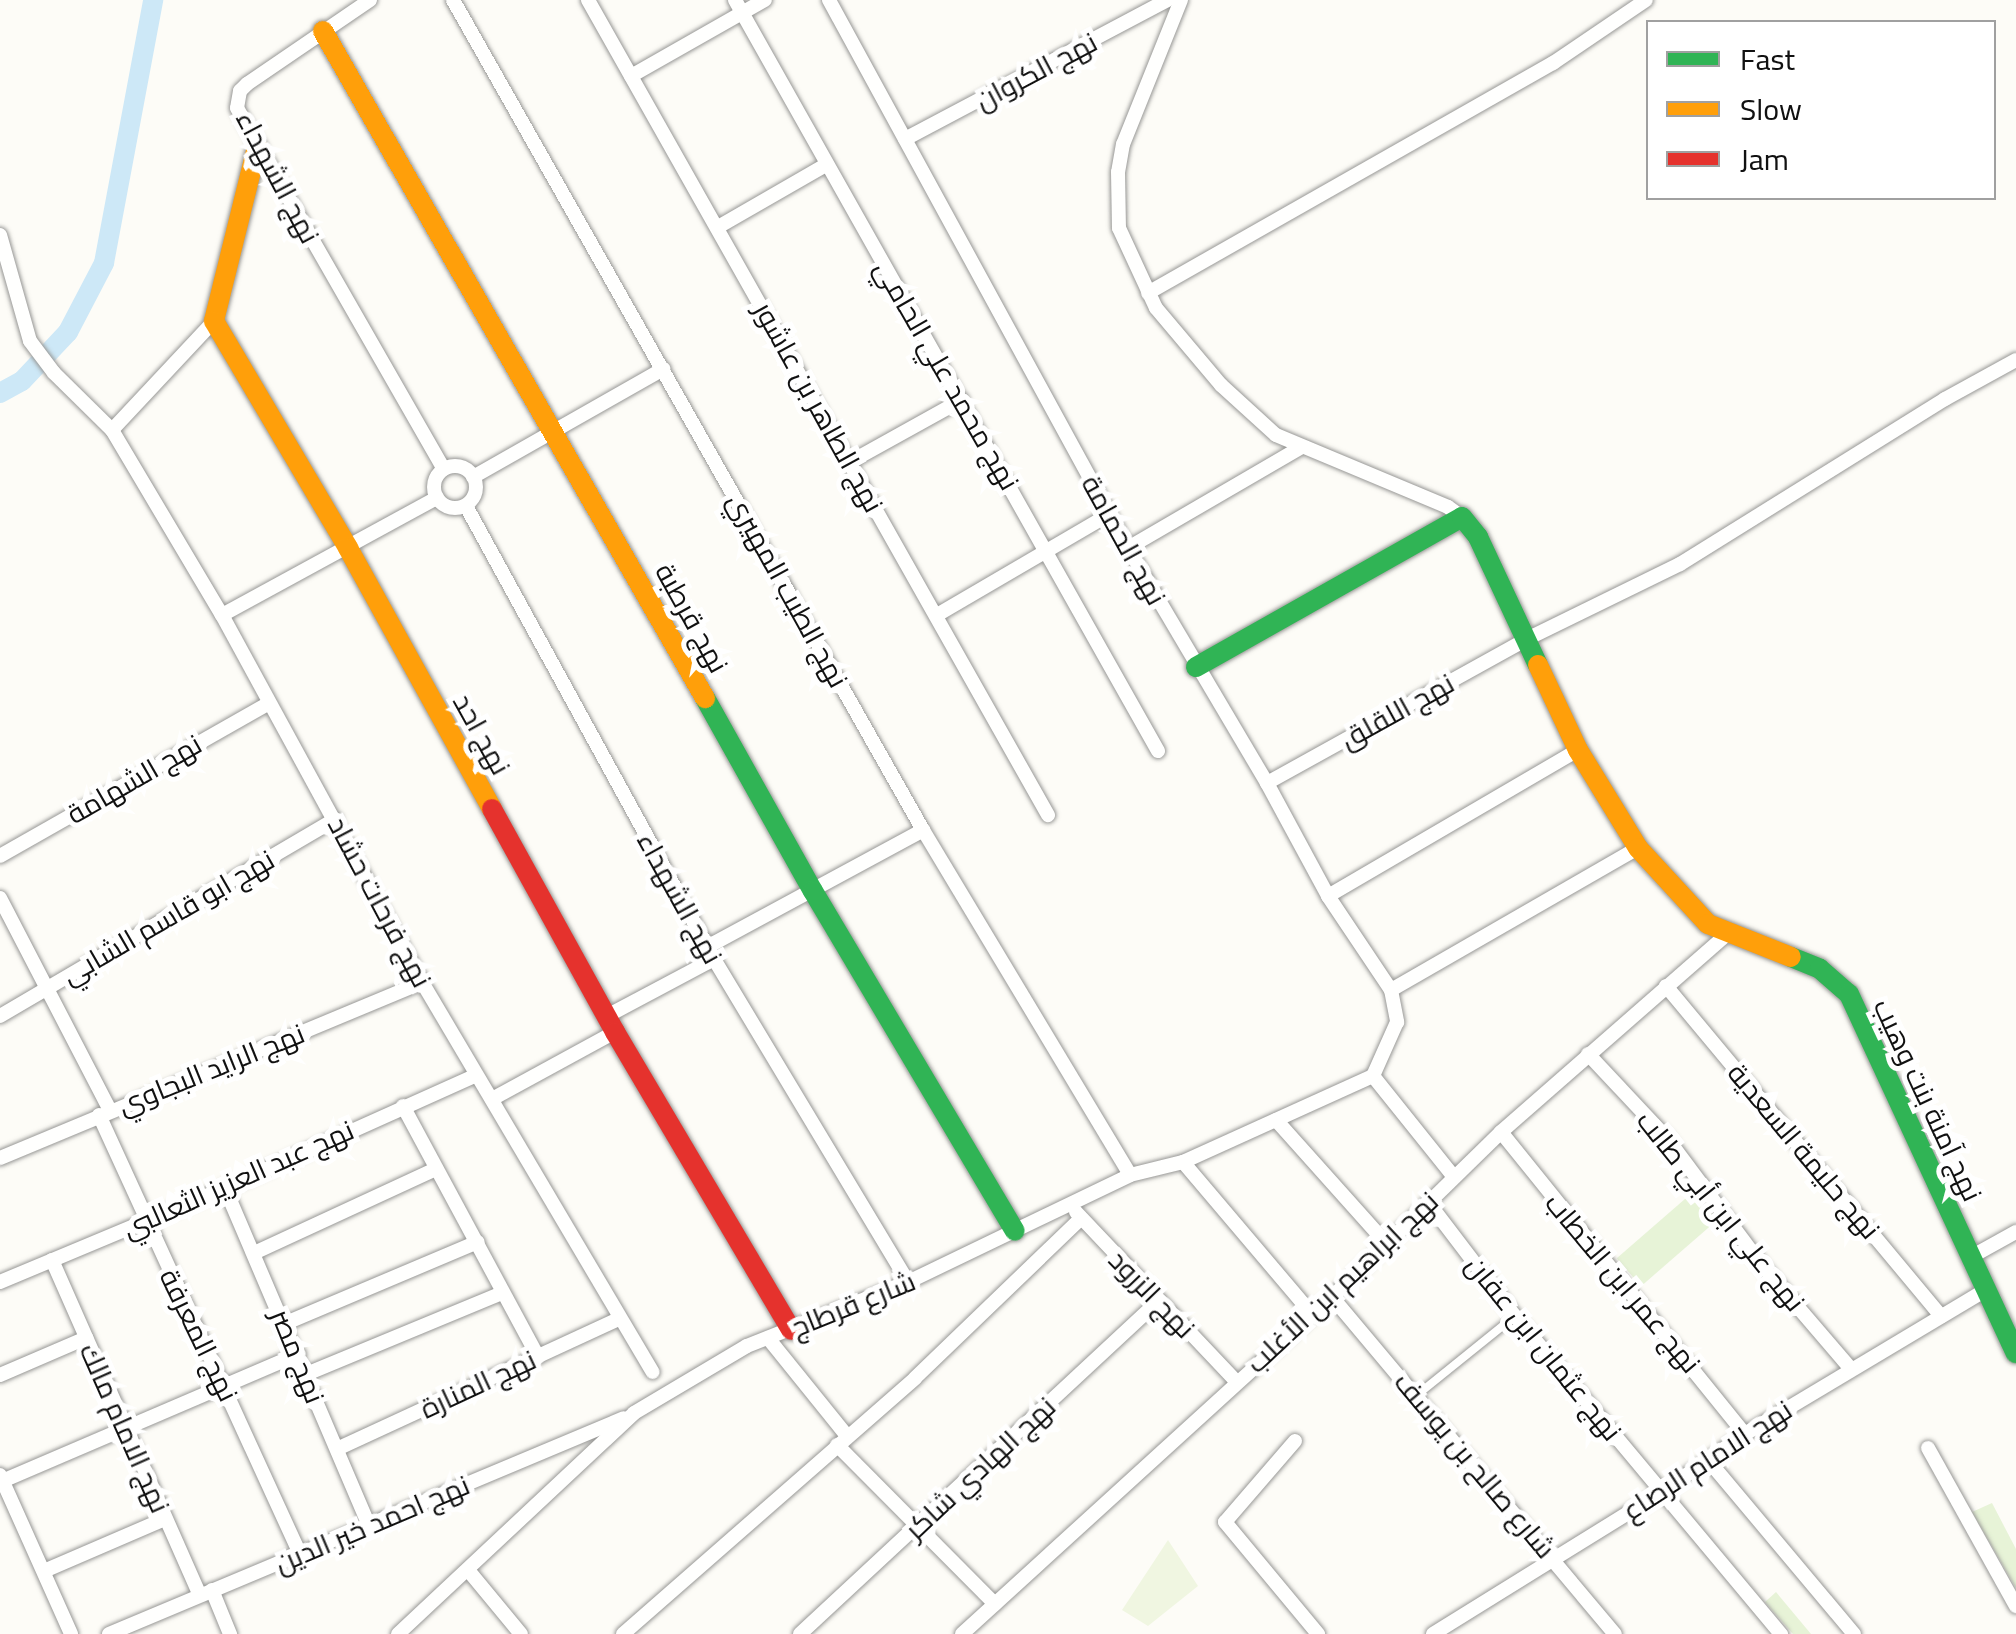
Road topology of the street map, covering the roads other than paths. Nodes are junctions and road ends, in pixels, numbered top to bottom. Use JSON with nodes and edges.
{"nodes":[{"id":1,"x":370,"y":0,"type":"edge"},
{"id":2,"x":454,"y":0,"type":"edge"},
{"id":3,"x":588,"y":0,"type":"edge"},
{"id":4,"x":765,"y":0,"type":"edge"},
{"id":5,"x":829,"y":0,"type":"edge"},
{"id":6,"x":1167,"y":0,"type":"edge"},
{"id":7,"x":1181,"y":0,"type":"edge"},
{"id":8,"x":1646,"y":0,"type":"edge"},
{"id":9,"x":739,"y":6,"type":"edge"},
{"id":10,"x":324,"y":31,"type":"junction"},
{"id":11,"x":631,"y":76,"type":"junction"},
{"id":12,"x":905,"y":140,"type":"junction"},
{"id":13,"x":257,"y":147,"type":"junction"},
{"id":14,"x":826,"y":166,"type":"junction"},
{"id":15,"x":718,"y":226,"type":"junction"},
{"id":16,"x":0,"y":235,"type":"edge"},
{"id":17,"x":1148,"y":293,"type":"junction"},
{"id":18,"x":214,"y":321,"type":"junction"},
{"id":19,"x":2016,"y":360,"type":"edge"},
{"id":20,"x":664,"y":369,"type":"junction"},
{"id":21,"x":962,"y":400,"type":"junction"},
{"id":22,"x":112,"y":430,"type":"junction"},
{"id":23,"x":554,"y":430,"type":"junction"},
{"id":24,"x":1300,"y":448,"type":"junction"},
{"id":25,"x":850,"y":462,"type":"junction"},
{"id":26,"x":444,"y":469,"type":"junction"},
{"id":27,"x":474,"y":477,"type":"junction"},
{"id":28,"x":436,"y":498,"type":"junction"},
{"id":29,"x":466,"y":506,"type":"junction"},
{"id":30,"x":1110,"y":514,"type":"junction"},
{"id":31,"x":1462,"y":517,"type":"junction"},
{"id":32,"x":348,"y":548,"type":"junction"},
{"id":33,"x":1128,"y":548,"type":"junction"},
{"id":34,"x":1045,"y":549,"type":"junction"},
{"id":35,"x":222,"y":615,"type":"junction"},
{"id":36,"x":936,"y":615,"type":"junction"},
{"id":37,"x":1527,"y":639,"type":"junction"},
{"id":38,"x":1196,"y":667,"type":"junction"},
{"id":39,"x":269,"y":703,"type":"junction"},
{"id":40,"x":1578,"y":750,"type":"junction"},
{"id":41,"x":1158,"y":751,"type":"dead end"},
{"id":42,"x":1268,"y":783,"type":"junction"},
{"id":43,"x":1048,"y":815,"type":"dead end"},
{"id":44,"x":336,"y":819,"type":"junction"},
{"id":45,"x":923,"y":830,"type":"junction"},
{"id":46,"x":1638,"y":848,"type":"junction"},
{"id":47,"x":0,"y":856,"type":"edge"},
{"id":48,"x":813,"y":891,"type":"junction"},
{"id":49,"x":1328,"y":896,"type":"junction"},
{"id":50,"x":0,"y":898,"type":"edge"},
{"id":51,"x":1726,"y":935,"type":"junction"},
{"id":52,"x":710,"y":953,"type":"junction"},
{"id":53,"x":422,"y":982,"type":"junction"},
{"id":54,"x":1666,"y":986,"type":"junction"},
{"id":55,"x":46,"y":989,"type":"junction"},
{"id":56,"x":1390,"y":990,"type":"junction"},
{"id":57,"x":0,"y":1016,"type":"edge"},
{"id":58,"x":611,"y":1024,"type":"junction"},
{"id":59,"x":1588,"y":1054,"type":"junction"},
{"id":60,"x":476,"y":1075,"type":"junction"},
{"id":61,"x":1373,"y":1076,"type":"junction"},
{"id":62,"x":492,"y":1099,"type":"junction"},
{"id":63,"x":403,"y":1106,"type":"junction"},
{"id":64,"x":104,"y":1112,"type":"junction"},
{"id":65,"x":1276,"y":1120,"type":"junction"},
{"id":66,"x":1501,"y":1132,"type":"junction"},
{"id":67,"x":0,"y":1158,"type":"edge"},
{"id":68,"x":1183,"y":1162,"type":"junction"},
{"id":69,"x":436,"y":1169,"type":"junction"},
{"id":70,"x":1130,"y":1175,"type":"junction"},
{"id":71,"x":1454,"y":1177,"type":"junction"},
{"id":72,"x":225,"y":1188,"type":"junction"},
{"id":73,"x":1428,"y":1202,"type":"junction"},
{"id":74,"x":1072,"y":1203,"type":"junction"},
{"id":75,"x":1080,"y":1219,"type":"junction"},
{"id":76,"x":144,"y":1221,"type":"junction"},
{"id":77,"x":1015,"y":1231,"type":"junction"},
{"id":78,"x":2016,"y":1232,"type":"edge"},
{"id":79,"x":478,"y":1242,"type":"junction"},
{"id":80,"x":1386,"y":1243,"type":"junction"},
{"id":81,"x":254,"y":1253,"type":"junction"},
{"id":82,"x":1969,"y":1258,"type":"junction"},
{"id":83,"x":52,"y":1260,"type":"junction"},
{"id":84,"x":0,"y":1282,"type":"edge"},
{"id":85,"x":908,"y":1282,"type":"junction"},
{"id":86,"x":1984,"y":1291,"type":"junction"},
{"id":87,"x":502,"y":1293,"type":"junction"},
{"id":88,"x":1332,"y":1297,"type":"junction"},
{"id":89,"x":1158,"y":1301,"type":"junction"},
{"id":90,"x":1311,"y":1313,"type":"junction"},
{"id":91,"x":1515,"y":1316,"type":"junction"},
{"id":92,"x":1941,"y":1316,"type":"junction"},
{"id":93,"x":618,"y":1319,"type":"junction"},
{"id":94,"x":286,"y":1323,"type":"junction"},
{"id":95,"x":791,"y":1330,"type":"junction"},
{"id":96,"x":86,"y":1338,"type":"junction"},
{"id":97,"x":768,"y":1338,"type":"junction"},
{"id":98,"x":2015,"y":1349,"type":"edge"},
{"id":99,"x":299,"y":1354,"type":"junction"},
{"id":100,"x":538,"y":1356,"type":"junction"},
{"id":101,"x":1850,"y":1370,"type":"junction"},
{"id":102,"x":653,"y":1372,"type":"dead end"},
{"id":103,"x":0,"y":1375,"type":"edge"},
{"id":104,"x":304,"y":1375,"type":"junction"},
{"id":105,"x":1237,"y":1382,"type":"junction"},
{"id":106,"x":226,"y":1387,"type":"junction"},
{"id":107,"x":1417,"y":1396,"type":"junction"},
{"id":108,"x":634,"y":1413,"type":"junction"},
{"id":109,"x":126,"y":1426,"type":"junction"},
{"id":110,"x":1745,"y":1434,"type":"junction"},
{"id":111,"x":842,"y":1441,"type":"junction"},
{"id":112,"x":1295,"y":1441,"type":"dead end"},
{"id":113,"x":1928,"y":1448,"type":"dead end"},
{"id":114,"x":337,"y":1449,"type":"junction"},
{"id":115,"x":1708,"y":1460,"type":"junction"},
{"id":116,"x":1,"y":1479,"type":"edge"},
{"id":117,"x":1662,"y":1492,"type":"junction"},
{"id":118,"x":165,"y":1519,"type":"junction"},
{"id":119,"x":919,"y":1525,"type":"junction"},
{"id":120,"x":369,"y":1526,"type":"junction"},
{"id":121,"x":300,"y":1554,"type":"junction"},
{"id":122,"x":1553,"y":1558,"type":"junction"},
{"id":123,"x":468,"y":1570,"type":"junction"},
{"id":124,"x":44,"y":1571,"type":"junction"},
{"id":125,"x":206,"y":1592,"type":"junction"},
{"id":126,"x":995,"y":1604,"type":"junction"},
{"id":127,"x":2016,"y":1606,"type":"edge"},
{"id":128,"x":1453,"y":1629,"type":"edge"},
{"id":129,"x":71,"y":1634,"type":"edge"},
{"id":130,"x":109,"y":1634,"type":"edge"},
{"id":131,"x":230,"y":1634,"type":"edge"},
{"id":132,"x":398,"y":1634,"type":"edge"},
{"id":133,"x":521,"y":1634,"type":"edge"},
{"id":134,"x":623,"y":1634,"type":"edge"},
{"id":135,"x":800,"y":1634,"type":"edge"},
{"id":136,"x":962,"y":1634,"type":"edge"},
{"id":137,"x":1318,"y":1634,"type":"edge"},
{"id":138,"x":1432,"y":1634,"type":"edge"},
{"id":139,"x":1615,"y":1634,"type":"edge"},
{"id":140,"x":1780,"y":1634,"type":"edge"},
{"id":141,"x":1854,"y":1634,"type":"edge"}],
"edges":[{"from":1,"to":10,"type":"street"},
{"from":2,"to":20,"type":"street","name":"نهج الطيب المهيري"},
{"from":3,"to":11,"type":"street","name":"نهج الطاهر بن عاشور"},
{"from":4,"to":9,"type":"street"},
{"from":5,"to":12,"type":"street","name":"نهج الحمامة"},
{"from":6,"to":12,"type":"street","name":"نهج الكروان"},
{"from":7,"to":17,"type":"street"},
{"from":8,"to":17,"type":"street"},
{"from":9,"to":11,"type":"street"},
{"from":9,"to":14,"type":"street","name":"نهج محمد علي الحامي"},
{"from":10,"to":13,"type":"street","name":"نهج الشهداء"},
{"from":10,"to":23,"type":"street","name":"نهج قرطبة"},
{"from":11,"to":15,"type":"street","name":"نهج الطاهر بن عاشور"},
{"from":12,"to":30,"type":"street","name":"نهج الحمامة"},
{"from":13,"to":18,"type":"street"},
{"from":13,"to":26,"type":"street","name":"نهج الشهداء"},
{"from":14,"to":15,"type":"street"},
{"from":14,"to":21,"type":"street","name":"نهج محمد علي الحامي"},
{"from":15,"to":25,"type":"street","name":"نهج الطاهر بن عاشور"},
{"from":16,"to":22,"type":"street","name":"نهج فرحات حشاد"},
{"from":17,"to":24,"type":"street"},
{"from":18,"to":22,"type":"street"},
{"from":18,"to":32,"type":"street","name":"نهج احد"},
{"from":19,"to":37,"type":"street","name":"نهج اللقلق"},
{"from":20,"to":23,"type":"street"},
{"from":20,"to":45,"type":"street","name":"نهج الطيب المهيري"},
{"from":21,"to":25,"type":"street"},
{"from":21,"to":34,"type":"street","name":"نهج محمد علي الحامي"},
{"from":22,"to":35,"type":"street","name":"نهج فرحات حشاد"},
{"from":23,"to":27,"type":"street"},
{"from":23,"to":48,"type":"street","name":"نهج قرطبة"},
{"from":24,"to":31,"type":"street"},
{"from":24,"to":33,"type":"street"},
{"from":25,"to":36,"type":"street","name":"نهج الطاهر بن عاشور"},
{"from":26,"to":27,"type":"street"},
{"from":26,"to":28,"type":"street"},
{"from":27,"to":29,"type":"street"},
{"from":28,"to":29,"type":"street"},
{"from":28,"to":32,"type":"street"},
{"from":29,"to":52,"type":"street","name":"نهج الشهداء"},
{"from":30,"to":33,"type":"street","name":"نهج الحمامة"},
{"from":30,"to":34,"type":"street"},
{"from":31,"to":37,"type":"street"},
{"from":31,"to":38,"type":"street"},
{"from":32,"to":35,"type":"street"},
{"from":32,"to":58,"type":"street","name":"نهج احد"},
{"from":33,"to":38,"type":"street","name":"نهج الحمامة"},
{"from":34,"to":36,"type":"street"},
{"from":34,"to":41,"type":"street","name":"نهج محمد علي الحامي"},
{"from":35,"to":39,"type":"street","name":"نهج فرحات حشاد"},
{"from":36,"to":43,"type":"street","name":"نهج الطاهر بن عاشور"},
{"from":37,"to":40,"type":"street"},
{"from":37,"to":42,"type":"street","name":"نهج اللقلق"},
{"from":38,"to":42,"type":"street","name":"نهج الحمامة"},
{"from":39,"to":44,"type":"street","name":"نهج فرحات حشاد"},
{"from":39,"to":47,"type":"street","name":"نهج الشهامة"},
{"from":40,"to":46,"type":"street"},
{"from":40,"to":49,"type":"street"},
{"from":42,"to":49,"type":"street","name":"نهج الحمامة"},
{"from":44,"to":53,"type":"street","name":"نهج فرحات حشاد"},
{"from":44,"to":55,"type":"street","name":"نهج ابو قاسم الشابي"},
{"from":45,"to":48,"type":"street"},
{"from":45,"to":70,"type":"street","name":"نهج الطيب المهيري"},
{"from":46,"to":51,"type":"street"},
{"from":46,"to":56,"type":"street"},
{"from":48,"to":52,"type":"street"},
{"from":48,"to":77,"type":"street","name":"نهج قرطبة"},
{"from":49,"to":56,"type":"street","name":"نهج الحمامة"},
{"from":50,"to":55,"type":"street","name":"نهج المعرفة"},
{"from":51,"to":54,"type":"street","name":"نهج ابراهيم ابن الأغلب"},
{"from":51,"to":82,"type":"street","name":"نهج آمنة بنت وهيب"},
{"from":52,"to":58,"type":"street"},
{"from":52,"to":85,"type":"street","name":"نهج الشهداء"},
{"from":53,"to":60,"type":"street","name":"نهج فرحات حشاد"},
{"from":53,"to":64,"type":"street","name":"نهج الرايد البجاوي"},
{"from":54,"to":59,"type":"street","name":"نهج ابراهيم ابن الأغلب"},
{"from":54,"to":92,"type":"street","name":"نهج حليمة السعدية"},
{"from":55,"to":57,"type":"street","name":"نهج ابو قاسم الشابي"},
{"from":55,"to":64,"type":"street","name":"نهج المعرفة"},
{"from":56,"to":61,"type":"street"},
{"from":58,"to":62,"type":"street"},
{"from":58,"to":95,"type":"street","name":"نهج احد"},
{"from":59,"to":66,"type":"street","name":"نهج ابراهيم ابن الأغلب"},
{"from":59,"to":101,"type":"street","name":"نهج علي ابن أبي طالب"},
{"from":60,"to":62,"type":"street","name":"نهج فرحات حشاد"},
{"from":60,"to":63,"type":"street","name":"نهج عبد العزيز الثعالبي"},
{"from":61,"to":65,"type":"street","name":"شارع قرطاج"},
{"from":61,"to":71,"type":"street"},
{"from":62,"to":93,"type":"street","name":"نهج فرحات حشاد"},
{"from":63,"to":69,"type":"street"},
{"from":63,"to":72,"type":"street","name":"نهج عبد العزيز الثعالبي"},
{"from":64,"to":67,"type":"street","name":"نهج الرايد البجاوي"},
{"from":64,"to":76,"type":"street","name":"نهج المعرفة"},
{"from":65,"to":68,"type":"street","name":"شارع قرطاج"},
{"from":65,"to":80,"type":"street"},
{"from":66,"to":71,"type":"street","name":"نهج ابراهيم ابن الأغلب"},
{"from":66,"to":110,"type":"street","name":"نهج عمر ابن الخطاب"},
{"from":68,"to":70,"type":"street","name":"شارع قرطاج"},
{"from":68,"to":90,"type":"street"},
{"from":69,"to":79,"type":"street"},
{"from":69,"to":81,"type":"street"},
{"from":70,"to":74,"type":"street","name":"شارع قرطاج"},
{"from":71,"to":73,"type":"street","name":"نهج ابراهيم ابن الأغلب"},
{"from":72,"to":76,"type":"street","name":"نهج عبد العزيز الثعالبي"},
{"from":72,"to":81,"type":"street","name":"نهج مصر"},
{"from":73,"to":80,"type":"street","name":"نهج ابراهيم ابن الأغلب"},
{"from":73,"to":91,"type":"street","name":"نهج عثمان ابن عفان"},
{"from":74,"to":75,"type":"street","name":"نهج الزرود"},
{"from":74,"to":77,"type":"street","name":"شارع قرطاج"},
{"from":75,"to":89,"type":"street","name":"نهج الزرود"},
{"from":75,"to":111,"type":"street"},
{"from":76,"to":83,"type":"street","name":"نهج عبد العزيز الثعالبي"},
{"from":76,"to":106,"type":"street","name":"نهج المعرفة"},
{"from":77,"to":85,"type":"street","name":"شارع قرطاج"},
{"from":78,"to":82,"type":"street"},
{"from":79,"to":87,"type":"street"},
{"from":79,"to":94,"type":"street"},
{"from":80,"to":88,"type":"street","name":"نهج ابراهيم ابن الأغلب"},
{"from":81,"to":94,"type":"street","name":"نهج مصر"},
{"from":82,"to":86,"type":"street","name":"نهج آمنة بنت وهيب"},
{"from":83,"to":84,"type":"street","name":"نهج عبد العزيز الثعالبي"},
{"from":83,"to":96,"type":"street","name":"نهج الامام مالك"},
{"from":85,"to":95,"type":"street","name":"شارع قرطاج"},
{"from":86,"to":92,"type":"street","name":"نهج الامام الرصاع"},
{"from":86,"to":98,"type":"street","name":"نهج آمنة بنت وهيب"},
{"from":87,"to":100,"type":"street"},
{"from":87,"to":104,"type":"street"},
{"from":88,"to":90,"type":"street","name":"نهج ابراهيم ابن الأغلب"},
{"from":88,"to":107,"type":"street","name":"شارع صالح بن يوسف"},
{"from":89,"to":105,"type":"street","name":"نهج الزرود"},
{"from":89,"to":119,"type":"street","name":"نهج الهادي شاكر"},
{"from":90,"to":105,"type":"street","name":"نهج ابراهيم ابن الأغلب"},
{"from":91,"to":107,"type":"lane"},
{"from":91,"to":117,"type":"street","name":"نهج عثمان ابن عفان"},
{"from":92,"to":101,"type":"street","name":"نهج الامام الرصاع"},
{"from":93,"to":100,"type":"street","name":"نهج المنارة"},
{"from":93,"to":102,"type":"street","name":"نهج فرحات حشاد"},
{"from":94,"to":99,"type":"street","name":"نهج مصر"},
{"from":95,"to":97,"type":"street","name":"شارع قرطاج"},
{"from":96,"to":103,"type":"street"},
{"from":96,"to":109,"type":"street","name":"نهج الامام مالك"},
{"from":97,"to":108,"type":"street","name":"شارع قرطاج"},
{"from":97,"to":111,"type":"street"},
{"from":99,"to":104,"type":"street","name":"نهج مصر"},
{"from":99,"to":106,"type":"street"},
{"from":100,"to":114,"type":"street","name":"نهج المنارة"},
{"from":101,"to":110,"type":"street","name":"نهج الامام الرصاع"},
{"from":104,"to":114,"type":"street","name":"نهج مصر"},
{"from":105,"to":126,"type":"street","name":"نهج ابراهيم ابن الأغلب"},
{"from":106,"to":109,"type":"street"},
{"from":106,"to":121,"type":"street","name":"نهج المعرفة"},
{"from":107,"to":122,"type":"street","name":"شارع صالح بن يوسف"},
{"from":108,"to":120,"type":"street","name":"نهج احمد خير الدين"},
{"from":108,"to":123,"type":"street","name":"شارع قرطاج"},
{"from":109,"to":116,"type":"street"},
{"from":109,"to":118,"type":"street","name":"نهج الامام مالك"},
{"from":110,"to":115,"type":"street","name":"نهج الامام الرصاع"},
{"from":111,"to":119,"type":"street"},
{"from":111,"to":134,"type":"street"},
{"from":112,"to":137,"type":"street"},
{"from":113,"to":127,"type":"street"},
{"from":114,"to":120,"type":"street","name":"نهج مصر"},
{"from":115,"to":117,"type":"street","name":"نهج الامام الرصاع"},
{"from":115,"to":141,"type":"street"},
{"from":116,"to":124,"type":"street"},
{"from":117,"to":122,"type":"street","name":"نهج الامام الرصاع"},
{"from":117,"to":140,"type":"street","name":"نهج عثمان ابن عفان"},
{"from":118,"to":124,"type":"street"},
{"from":118,"to":125,"type":"street","name":"نهج الامام مالك"},
{"from":119,"to":126,"type":"street"},
{"from":119,"to":135,"type":"street","name":"نهج الهادي شاكر"},
{"from":120,"to":121,"type":"street","name":"نهج احمد خير الدين"},
{"from":121,"to":125,"type":"street","name":"نهج احمد خير الدين"},
{"from":122,"to":128,"type":"street","name":"نهج الامام الرصاع"},
{"from":122,"to":139,"type":"street","name":"شارع صالح بن يوسف"},
{"from":123,"to":132,"type":"street","name":"شارع قرطاج"},
{"from":123,"to":133,"type":"street"},
{"from":124,"to":129,"type":"street"},
{"from":125,"to":130,"type":"street","name":"نهج احمد خير الدين"},
{"from":125,"to":131,"type":"street","name":"نهج الامام مالك"},
{"from":126,"to":136,"type":"street","name":"نهج ابراهيم ابن الأغلب"},
{"from":128,"to":138,"type":"street","name":"نهج الامام الرصاع"}]}
